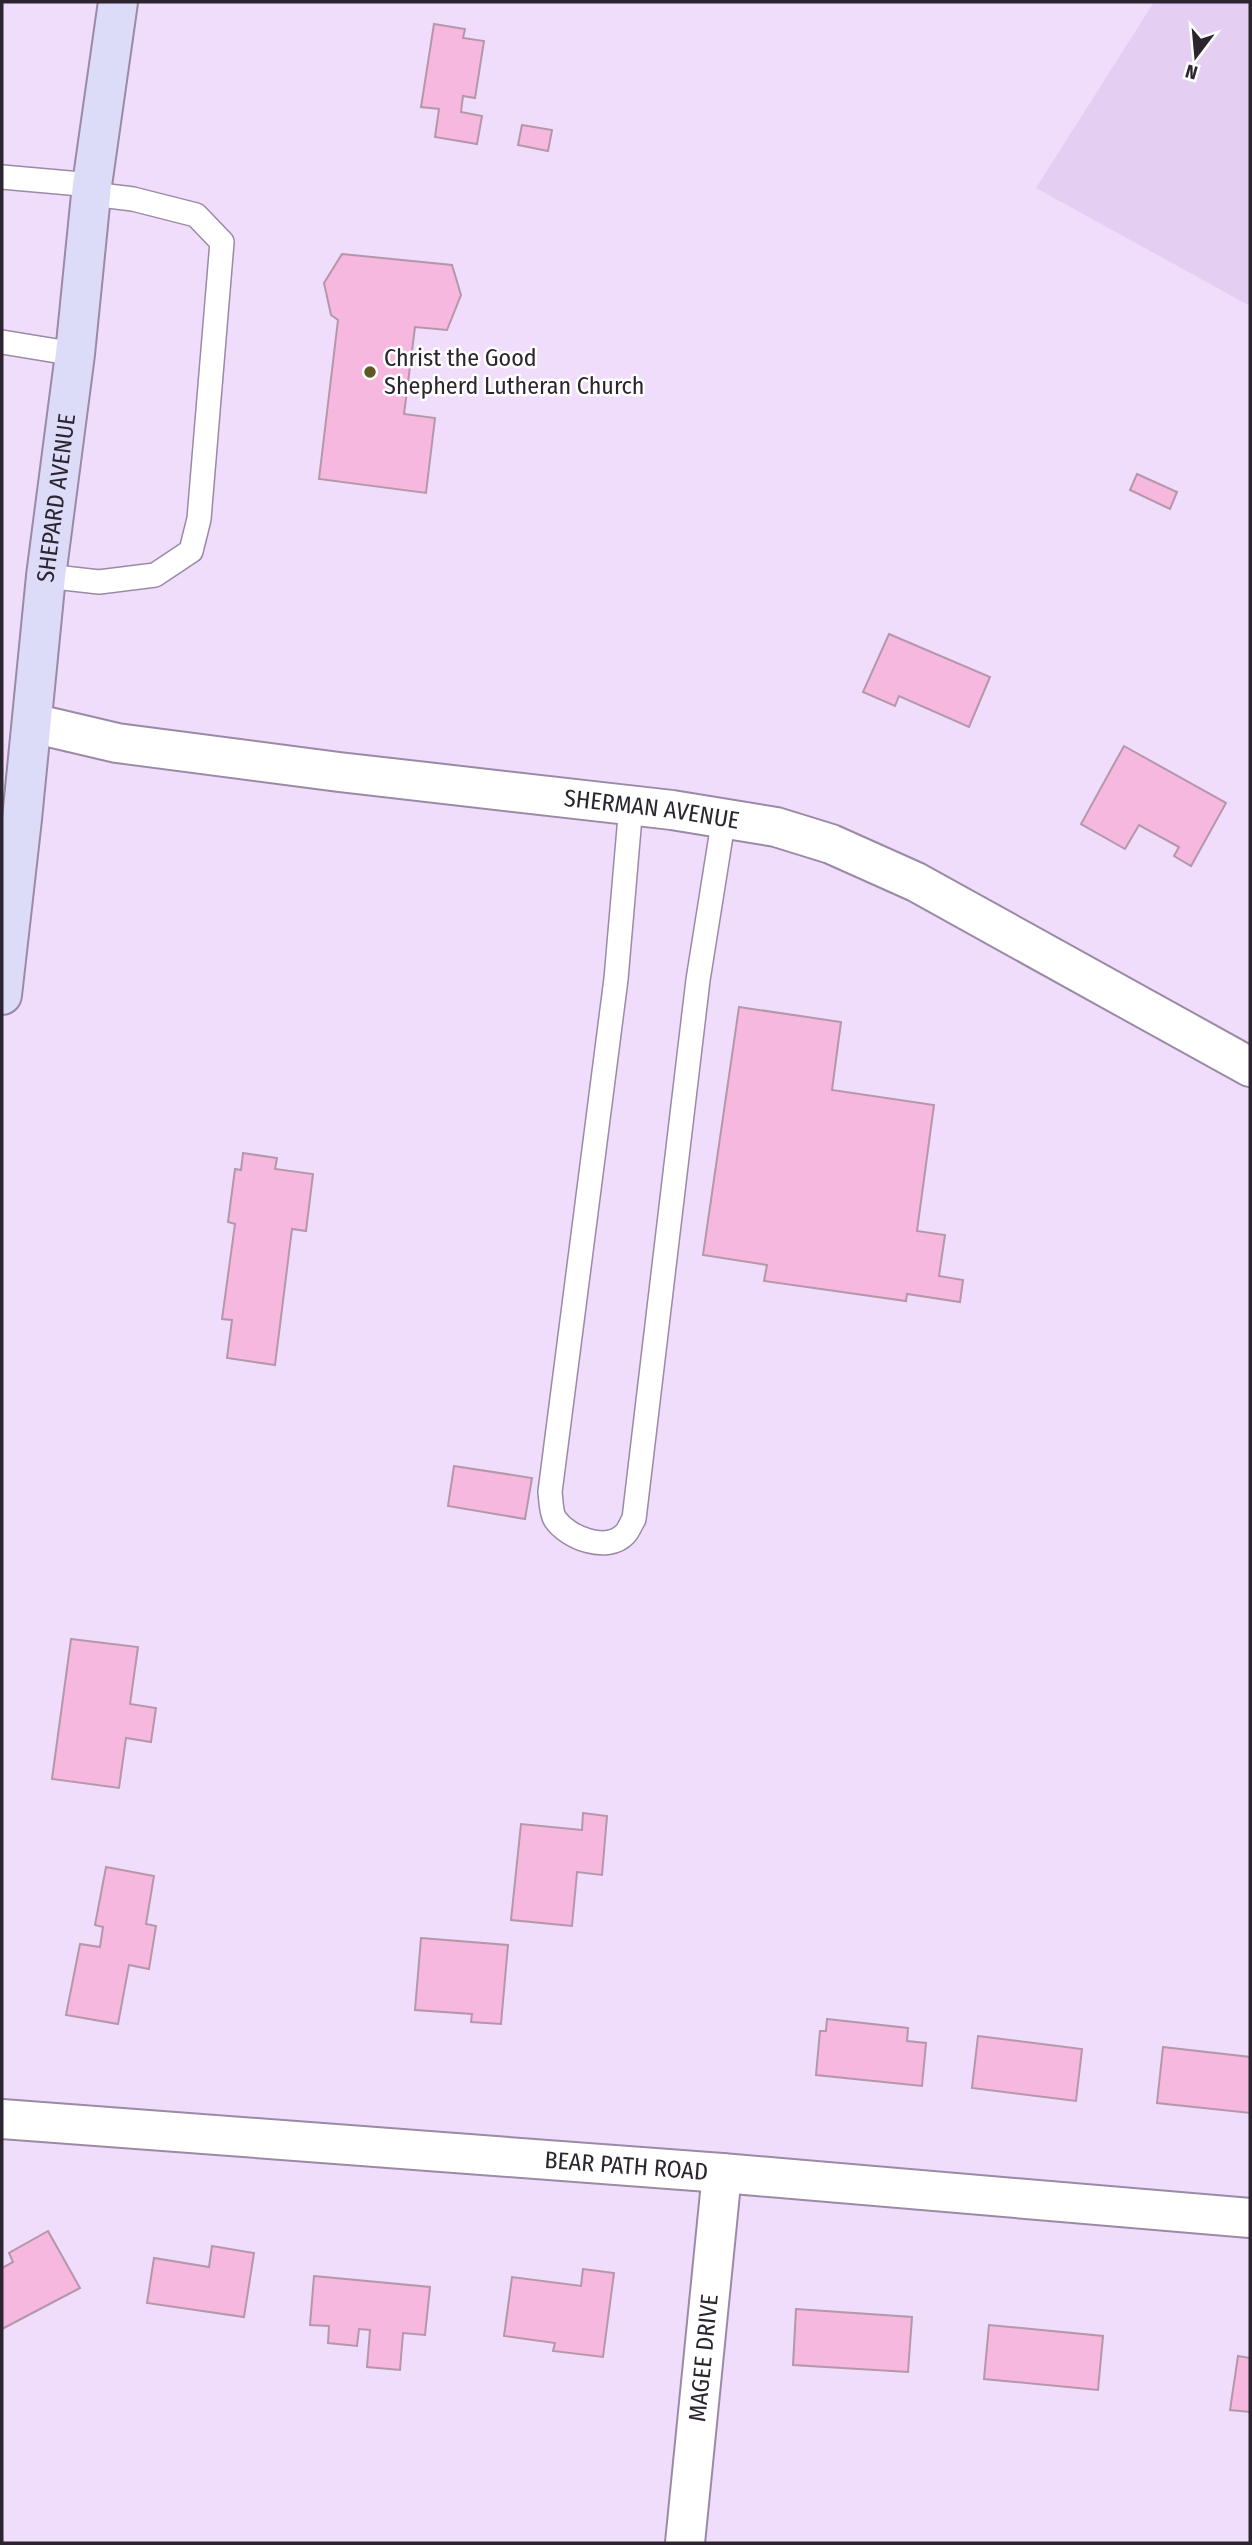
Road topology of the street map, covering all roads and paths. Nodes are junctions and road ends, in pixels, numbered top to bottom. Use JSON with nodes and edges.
{"nodes":[{"id":1,"x":118,"y":2,"type":"edge"},
{"id":2,"x":2,"y":177,"type":"edge"},
{"id":3,"x":92,"y":190,"type":"junction"},
{"id":4,"x":2,"y":342,"type":"edge"},
{"id":5,"x":75,"y":354,"type":"junction"},
{"id":6,"x":46,"y":576,"type":"junction"},
{"id":7,"x":17,"y":720,"type":"edge"},
{"id":8,"x":631,"y":805,"type":"junction"},
{"id":9,"x":724,"y":817,"type":"junction"},
{"id":10,"x":2,"y":995,"type":"edge"},
{"id":11,"x":1250,"y":1067,"type":"edge"},
{"id":12,"x":2,"y":2119,"type":"edge"},
{"id":13,"x":722,"y":2173,"type":"junction"},
{"id":14,"x":1250,"y":2218,"type":"edge"},
{"id":15,"x":685,"y":2543,"type":"edge"}],
"edges":[{"from":1,"to":3,"type":"main road","name":"SHEPARD AVENUE"},
{"from":2,"to":3,"type":"lane"},
{"from":3,"to":5,"type":"main road","name":"SHEPARD AVENUE"},
{"from":3,"to":6,"type":"lane"},
{"from":4,"to":5,"type":"lane"},
{"from":5,"to":6,"type":"main road","name":"SHEPARD AVENUE"},
{"from":6,"to":7,"type":"main road","name":"SHEPARD AVENUE"},
{"from":7,"to":8,"type":"street","name":"SHERMAN AVENUE"},
{"from":7,"to":10,"type":"main road","name":"SHEPARD AVENUE"},
{"from":8,"to":9,"type":"street","name":"SHERMAN AVENUE"},
{"from":8,"to":9,"type":"lane"},
{"from":9,"to":11,"type":"street","name":"SHERMAN AVENUE"},
{"from":12,"to":13,"type":"street","name":"BEAR PATH ROAD"},
{"from":13,"to":14,"type":"street","name":"BEAR PATH ROAD"},
{"from":13,"to":15,"type":"street","name":"MAGEE DRIVE"}]}
